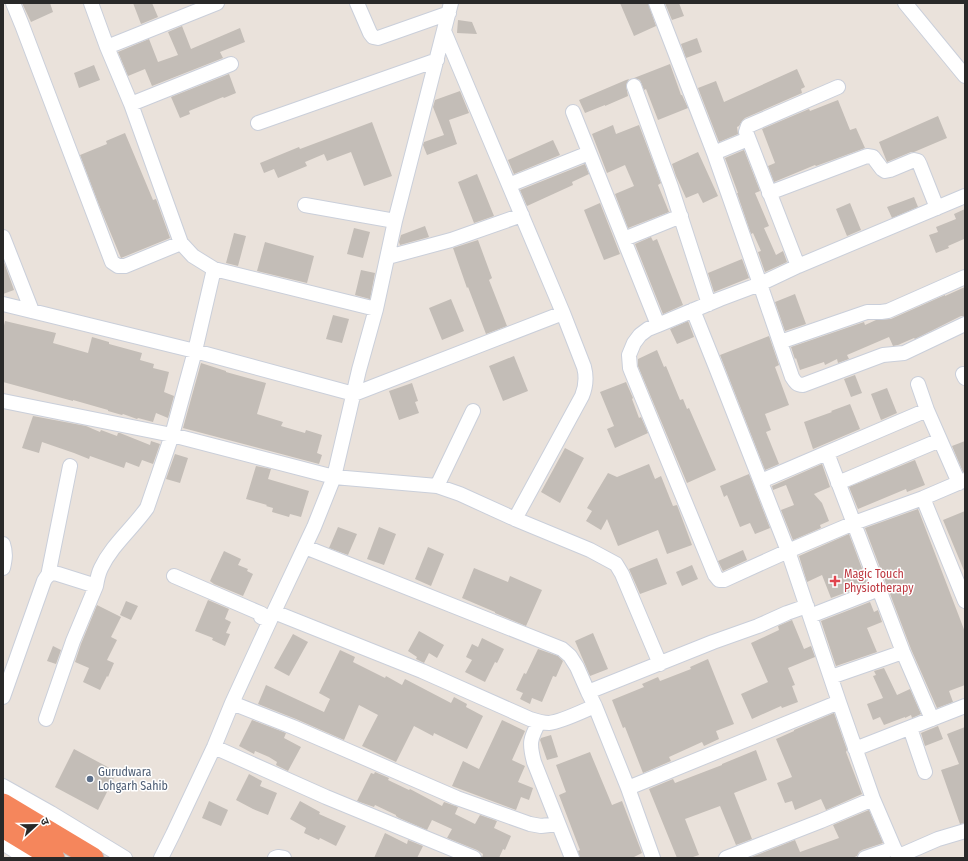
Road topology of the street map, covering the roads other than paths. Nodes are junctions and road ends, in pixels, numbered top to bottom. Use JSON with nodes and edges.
{"nodes":[{"id":1,"x":13,"y":3,"type":"edge"},
{"id":2,"x":91,"y":3,"type":"edge"},
{"id":3,"x":217,"y":3,"type":"edge"},
{"id":4,"x":358,"y":3,"type":"edge"},
{"id":5,"x":656,"y":3,"type":"edge"},
{"id":6,"x":905,"y":3,"type":"edge"},
{"id":7,"x":450,"y":8,"type":"edge"},
{"id":8,"x":444,"y":31,"type":"junction"},
{"id":9,"x":107,"y":47,"type":"junction"},
{"id":10,"x":437,"y":60,"type":"junction"},
{"id":11,"x":231,"y":64,"type":"dead end"},
{"id":12,"x":965,"y":76,"type":"edge"},
{"id":13,"x":634,"y":86,"type":"dead end"},
{"id":14,"x":838,"y":87,"type":"dead end"},
{"id":15,"x":131,"y":104,"type":"junction"},
{"id":16,"x":573,"y":112,"type":"dead end"},
{"id":17,"x":258,"y":123,"type":"dead end"},
{"id":18,"x":748,"y":139,"type":"junction"},
{"id":19,"x":589,"y":152,"type":"junction"},
{"id":20,"x":714,"y":153,"type":"junction"},
{"id":21,"x":509,"y":185,"type":"junction"},
{"id":22,"x":769,"y":193,"type":"junction"},
{"id":23,"x":965,"y":197,"type":"edge"},
{"id":24,"x":305,"y":206,"type":"dead end"},
{"id":25,"x":937,"y":208,"type":"junction"},
{"id":26,"x":522,"y":215,"type":"junction"},
{"id":27,"x":681,"y":216,"type":"junction"},
{"id":28,"x":395,"y":221,"type":"junction"},
{"id":29,"x":3,"y":236,"type":"edge"},
{"id":30,"x":624,"y":240,"type":"junction"},
{"id":31,"x":181,"y":243,"type":"junction"},
{"id":32,"x":388,"y":257,"type":"junction"},
{"id":33,"x":798,"y":266,"type":"junction"},
{"id":34,"x":214,"y":269,"type":"junction"},
{"id":35,"x":965,"y":277,"type":"edge"},
{"id":36,"x":760,"y":284,"type":"junction"},
{"id":37,"x":3,"y":304,"type":"edge"},
{"id":38,"x":709,"y":304,"type":"junction"},
{"id":39,"x":376,"y":309,"type":"junction"},
{"id":40,"x":693,"y":310,"type":"junction"},
{"id":41,"x":32,"y":311,"type":"junction"},
{"id":42,"x":563,"y":313,"type":"junction"},
{"id":43,"x":965,"y":324,"type":"edge"},
{"id":44,"x":658,"y":325,"type":"junction"},
{"id":45,"x":780,"y":342,"type":"junction"},
{"id":46,"x":194,"y":351,"type":"junction"},
{"id":47,"x":918,"y":384,"type":"dead end"},
{"id":48,"x":354,"y":394,"type":"junction"},
{"id":49,"x":3,"y":401,"type":"edge"},
{"id":50,"x":927,"y":410,"type":"junction"},
{"id":51,"x":473,"y":411,"type":"dead end"},
{"id":52,"x":172,"y":435,"type":"junction"},
{"id":53,"x":940,"y":440,"type":"junction"},
{"id":54,"x":827,"y":453,"type":"junction"},
{"id":55,"x":70,"y":466,"type":"dead end"},
{"id":56,"x":334,"y":477,"type":"junction"},
{"id":57,"x":761,"y":481,"type":"junction"},
{"id":58,"x":838,"y":482,"type":"junction"},
{"id":59,"x":962,"y":482,"type":"edge"},
{"id":60,"x":437,"y":486,"type":"junction"},
{"id":61,"x":923,"y":498,"type":"junction"},
{"id":62,"x":515,"y":520,"type":"junction"},
{"id":63,"x":854,"y":523,"type":"junction"},
{"id":64,"x":3,"y":544,"type":"edge"},
{"id":65,"x":305,"y":547,"type":"junction"},
{"id":66,"x":788,"y":551,"type":"junction"},
{"id":67,"x":3,"y":568,"type":"edge"},
{"id":68,"x":48,"y":576,"type":"junction"},
{"id":69,"x":174,"y":576,"type":"dead end"},
{"id":70,"x":96,"y":586,"type":"junction"},
{"id":71,"x":880,"y":589,"type":"junction"},
{"id":72,"x":965,"y":601,"type":"edge"},
{"id":73,"x":808,"y":611,"type":"junction"},
{"id":74,"x":270,"y":616,"type":"junction"},
{"id":75,"x":903,"y":652,"type":"junction"},
{"id":76,"x":660,"y":664,"type":"junction"},
{"id":77,"x":831,"y":677,"type":"junction"},
{"id":78,"x":588,"y":692,"type":"junction"},
{"id":79,"x":3,"y":697,"type":"edge"},
{"id":80,"x":839,"y":702,"type":"junction"},
{"id":81,"x":232,"y":703,"type":"junction"},
{"id":82,"x":594,"y":706,"type":"junction"},
{"id":83,"x":965,"y":706,"type":"edge"},
{"id":84,"x":46,"y":719,"type":"dead end"},
{"id":85,"x":932,"y":719,"type":"junction"},
{"id":86,"x":539,"y":722,"type":"junction"},
{"id":87,"x":910,"y":728,"type":"junction"},
{"id":88,"x":214,"y":747,"type":"junction"},
{"id":89,"x":856,"y":749,"type":"junction"},
{"id":90,"x":925,"y":772,"type":"dead end"},
{"id":91,"x":3,"y":786,"type":"edge"},
{"id":92,"x":628,"y":788,"type":"junction"},
{"id":93,"x":873,"y":799,"type":"junction"},
{"id":94,"x":3,"y":804,"type":"edge"},
{"id":95,"x":558,"y":824,"type":"junction"},
{"id":96,"x":3,"y":827,"type":"edge"},
{"id":97,"x":965,"y":832,"type":"edge"},
{"id":98,"x":3,"y":843,"type":"edge"},
{"id":99,"x":898,"y":854,"type":"edge"},
{"id":100,"x":26,"y":858,"type":"edge"},
{"id":101,"x":54,"y":858,"type":"edge"},
{"id":102,"x":93,"y":858,"type":"edge"},
{"id":103,"x":125,"y":858,"type":"edge"},
{"id":104,"x":161,"y":858,"type":"edge"},
{"id":105,"x":275,"y":858,"type":"edge"},
{"id":106,"x":284,"y":858,"type":"edge"},
{"id":107,"x":474,"y":858,"type":"edge"},
{"id":108,"x":572,"y":858,"type":"edge"},
{"id":109,"x":653,"y":858,"type":"edge"},
{"id":110,"x":726,"y":858,"type":"edge"},
{"id":111,"x":866,"y":858,"type":"edge"}],
"edges":[{"from":1,"to":31,"type":"street"},
{"from":2,"to":9,"type":"street"},
{"from":3,"to":9,"type":"street"},
{"from":4,"to":7,"type":"street"},
{"from":5,"to":20,"type":"street"},
{"from":6,"to":12,"type":"street"},
{"from":7,"to":8,"type":"street"},
{"from":8,"to":10,"type":"street"},
{"from":8,"to":21,"type":"street"},
{"from":9,"to":15,"type":"street"},
{"from":10,"to":17,"type":"street"},
{"from":10,"to":28,"type":"street"},
{"from":11,"to":15,"type":"street"},
{"from":13,"to":27,"type":"street"},
{"from":14,"to":18,"type":"street"},
{"from":15,"to":31,"type":"street"},
{"from":16,"to":19,"type":"street"},
{"from":18,"to":20,"type":"street"},
{"from":18,"to":22,"type":"street"},
{"from":19,"to":21,"type":"street"},
{"from":19,"to":30,"type":"street"},
{"from":20,"to":36,"type":"street"},
{"from":21,"to":26,"type":"street"},
{"from":22,"to":25,"type":"street"},
{"from":22,"to":33,"type":"street"},
{"from":23,"to":25,"type":"street"},
{"from":24,"to":28,"type":"street"},
{"from":25,"to":33,"type":"street"},
{"from":26,"to":32,"type":"street"},
{"from":26,"to":42,"type":"street"},
{"from":27,"to":30,"type":"street"},
{"from":27,"to":38,"type":"street"},
{"from":28,"to":32,"type":"street"},
{"from":29,"to":41,"type":"street"},
{"from":30,"to":44,"type":"street"},
{"from":31,"to":34,"type":"street"},
{"from":32,"to":39,"type":"street"},
{"from":33,"to":36,"type":"street"},
{"from":34,"to":39,"type":"street"},
{"from":34,"to":46,"type":"street"},
{"from":35,"to":45,"type":"street"},
{"from":36,"to":38,"type":"street"},
{"from":36,"to":45,"type":"street"},
{"from":37,"to":41,"type":"street"},
{"from":38,"to":40,"type":"street"},
{"from":39,"to":48,"type":"street"},
{"from":40,"to":44,"type":"street"},
{"from":40,"to":57,"type":"street"},
{"from":41,"to":46,"type":"street"},
{"from":42,"to":48,"type":"street"},
{"from":42,"to":62,"type":"street"},
{"from":43,"to":45,"type":"street"},
{"from":44,"to":66,"type":"street"},
{"from":46,"to":48,"type":"street"},
{"from":46,"to":52,"type":"street"},
{"from":47,"to":50,"type":"street"},
{"from":48,"to":56,"type":"street"},
{"from":49,"to":52,"type":"street"},
{"from":50,"to":53,"type":"street"},
{"from":50,"to":54,"type":"street"},
{"from":51,"to":60,"type":"street"},
{"from":52,"to":56,"type":"street"},
{"from":52,"to":70,"type":"street"},
{"from":53,"to":58,"type":"street"},
{"from":53,"to":59,"type":"street"},
{"from":54,"to":57,"type":"street"},
{"from":54,"to":58,"type":"street"},
{"from":55,"to":68,"type":"street"},
{"from":56,"to":60,"type":"street"},
{"from":56,"to":65,"type":"street"},
{"from":57,"to":66,"type":"street"},
{"from":58,"to":63,"type":"street"},
{"from":59,"to":61,"type":"street"},
{"from":60,"to":62,"type":"street"},
{"from":61,"to":63,"type":"street"},
{"from":61,"to":72,"type":"street"},
{"from":62,"to":76,"type":"street"},
{"from":63,"to":66,"type":"street"},
{"from":63,"to":71,"type":"street"},
{"from":64,"to":67,"type":"street"},
{"from":65,"to":74,"type":"street"},
{"from":65,"to":78,"type":"street"},
{"from":66,"to":73,"type":"street"},
{"from":68,"to":70,"type":"street"},
{"from":68,"to":79,"type":"street"},
{"from":69,"to":74,"type":"street"},
{"from":70,"to":84,"type":"street"},
{"from":71,"to":73,"type":"street"},
{"from":71,"to":75,"type":"street"},
{"from":73,"to":76,"type":"street"},
{"from":73,"to":77,"type":"street"},
{"from":74,"to":81,"type":"street"},
{"from":74,"to":86,"type":"street"},
{"from":75,"to":77,"type":"street"},
{"from":75,"to":85,"type":"street"},
{"from":76,"to":78,"type":"street"},
{"from":77,"to":80,"type":"street"},
{"from":78,"to":82,"type":"street"},
{"from":80,"to":89,"type":"street"},
{"from":80,"to":92,"type":"street"},
{"from":81,"to":88,"type":"street"},
{"from":81,"to":95,"type":"street"},
{"from":82,"to":86,"type":"street"},
{"from":82,"to":92,"type":"street"},
{"from":83,"to":85,"type":"street"},
{"from":85,"to":87,"type":"street"},
{"from":86,"to":95,"type":"street"},
{"from":87,"to":89,"type":"street"},
{"from":87,"to":90,"type":"street"},
{"from":88,"to":104,"type":"street"},
{"from":88,"to":107,"type":"street"},
{"from":89,"to":93,"type":"street"},
{"from":91,"to":103,"type":"street"},
{"from":92,"to":109,"type":"street"},
{"from":93,"to":99,"type":"street"},
{"from":93,"to":110,"type":"street"},
{"from":94,"to":102,"type":"highway"},
{"from":95,"to":108,"type":"street"},
{"from":96,"to":101,"type":"highway"},
{"from":97,"to":99,"type":"street"},
{"from":98,"to":100,"type":"street"},
{"from":99,"to":111,"type":"street"},
{"from":105,"to":106,"type":"street"}]}
